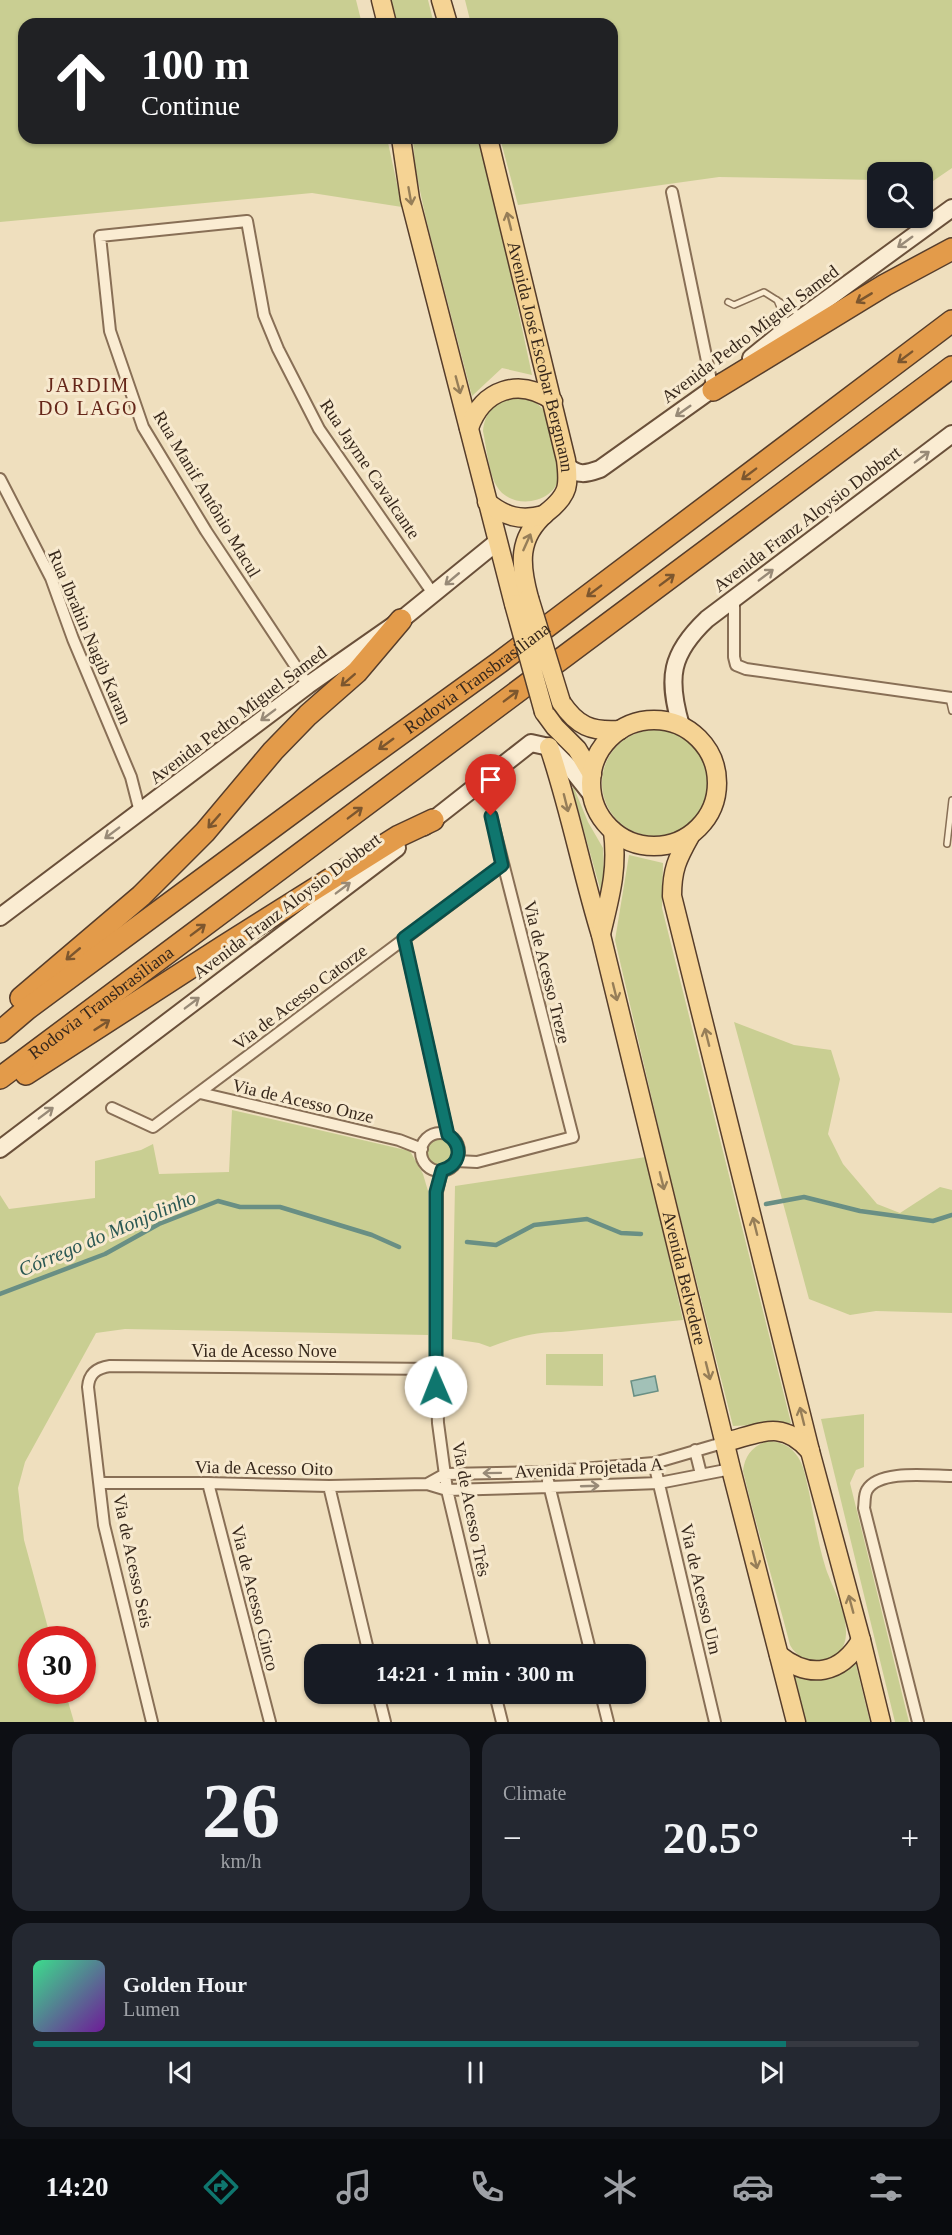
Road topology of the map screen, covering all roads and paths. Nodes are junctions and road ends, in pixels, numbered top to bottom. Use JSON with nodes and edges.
{"nodes":[{"id":1,"x":381,"y":0,"type":"edge"},
{"id":2,"x":441,"y":0,"type":"edge"},
{"id":3,"x":386,"y":18,"type":"edge"},
{"id":4,"x":446,"y":18,"type":"edge"},
{"id":5,"x":402,"y":144,"type":"edge"},
{"id":6,"x":490,"y":144,"type":"edge"},
{"id":7,"x":672,"y":192,"type":"dead end"},
{"id":8,"x":952,"y":208,"type":"edge"},
{"id":9,"x":247,"y":220,"type":"joint"},
{"id":10,"x":952,"y":249,"type":"edge"},
{"id":11,"x":776,"y":298,"type":"junction"},
{"id":12,"x":728,"y":302,"type":"dead end"},
{"id":13,"x":803,"y":316,"type":"junction"},
{"id":14,"x":952,"y":321,"type":"edge"},
{"id":15,"x":789,"y":327,"type":"junction"},
{"id":16,"x":952,"y":367,"type":"edge"},
{"id":17,"x":713,"y":390,"type":"junction"},
{"id":18,"x":553,"y":401,"type":"junction"},
{"id":19,"x":469,"y":428,"type":"junction"},
{"id":20,"x":952,"y":435,"type":"edge"},
{"id":21,"x":567,"y":466,"type":"junction"},
{"id":22,"x":0,"y":479,"type":"edge"},
{"id":23,"x":487,"y":502,"type":"junction"},
{"id":24,"x":544,"y":515,"type":"junction"},
{"id":25,"x":497,"y":542,"type":"junction"},
{"id":26,"x":434,"y":595,"type":"junction"},
{"id":27,"x":734,"y":598,"type":"junction"},
{"id":28,"x":521,"y":601,"type":"junction"},
{"id":29,"x":401,"y":620,"type":"junction"},
{"id":30,"x":308,"y":685,"type":"junction"},
{"id":31,"x":951,"y":698,"type":"edge"},
{"id":32,"x":952,"y":711,"type":"edge"},
{"id":33,"x":681,"y":726,"type":"junction"},
{"id":34,"x":620,"y":730,"type":"junction"},
{"id":35,"x":549,"y":747,"type":"junction"},
{"id":36,"x":592,"y":774,"type":"junction"},
{"id":37,"x":592,"y":795,"type":"junction"},
{"id":38,"x":952,"y":800,"type":"edge"},
{"id":39,"x":140,"y":812,"type":"junction"},
{"id":40,"x":491,"y":816,"type":"dead end"},
{"id":41,"x":433,"y":820,"type":"junction"},
{"id":42,"x":613,"y":831,"type":"junction"},
{"id":43,"x":690,"y":836,"type":"junction"},
{"id":44,"x":947,"y":844,"type":"dead end"},
{"id":45,"x":502,"y":865,"type":"junction"},
{"id":46,"x":0,"y":917,"type":"edge"},
{"id":47,"x":601,"y":935,"type":"junction"},
{"id":48,"x":404,"y":938,"type":"junction"},
{"id":49,"x":0,"y":1016,"type":"edge"},
{"id":50,"x":0,"y":1032,"type":"edge"},
{"id":51,"x":0,"y":1078,"type":"edge"},
{"id":52,"x":0,"y":1090,"type":"edge"},
{"id":53,"x":200,"y":1093,"type":"junction"},
{"id":54,"x":112,"y":1108,"type":"dead end"},
{"id":55,"x":443,"y":1134,"type":"junction"},
{"id":56,"x":424,"y":1144,"type":"junction"},
{"id":57,"x":0,"y":1149,"type":"edge"},
{"id":58,"x":458,"y":1156,"type":"junction"},
{"id":59,"x":436,"y":1169,"type":"junction"},
{"id":60,"x":436,"y":1369,"type":"junction"},
{"id":61,"x":94,"y":1372,"type":"joint"},
{"id":62,"x":726,"y":1442,"type":"junction"},
{"id":63,"x":695,"y":1450,"type":"junction"},
{"id":64,"x":810,"y":1450,"type":"junction"},
{"id":65,"x":654,"y":1463,"type":"junction"},
{"id":66,"x":731,"y":1469,"type":"junction"},
{"id":67,"x":546,"y":1472,"type":"junction"},
{"id":68,"x":445,"y":1474,"type":"junction"},
{"id":69,"x":701,"y":1474,"type":"junction"},
{"id":70,"x":952,"y":1476,"type":"edge"},
{"id":71,"x":100,"y":1483,"type":"junction"},
{"id":72,"x":208,"y":1483,"type":"junction"},
{"id":73,"x":660,"y":1483,"type":"junction"},
{"id":74,"x":427,"y":1484,"type":"junction"},
{"id":75,"x":329,"y":1486,"type":"junction"},
{"id":76,"x":550,"y":1488,"type":"junction"},
{"id":77,"x":447,"y":1490,"type":"junction"},
{"id":78,"x":861,"y":1640,"type":"junction"},
{"id":79,"x":367,"y":1644,"type":"edge"},
{"id":80,"x":484,"y":1644,"type":"edge"},
{"id":81,"x":589,"y":1644,"type":"edge"},
{"id":82,"x":779,"y":1655,"type":"junction"},
{"id":83,"x":380,"y":1704,"type":"edge"},
{"id":84,"x":498,"y":1704,"type":"edge"},
{"id":85,"x":604,"y":1704,"type":"edge"},
{"id":86,"x":152,"y":1722,"type":"edge"},
{"id":87,"x":270,"y":1722,"type":"edge"},
{"id":88,"x":385,"y":1722,"type":"edge"},
{"id":89,"x":502,"y":1722,"type":"edge"},
{"id":90,"x":608,"y":1722,"type":"edge"},
{"id":91,"x":716,"y":1722,"type":"edge"},
{"id":92,"x":796,"y":1722,"type":"edge"},
{"id":93,"x":880,"y":1722,"type":"edge"},
{"id":94,"x":918,"y":1722,"type":"edge"}],
"edges":[{"from":1,"to":3,"type":"main road"},
{"from":2,"to":4,"type":"main road"},
{"from":5,"to":19,"type":"main road","one_way":true},
{"from":18,"to":6,"type":"main road","name":"Avenida José Escobar Bergmann","one_way":true},
{"from":7,"to":17,"type":"street"},
{"from":8,"to":13,"type":"main road","name":"Avenida Pedro Miguel Samed","one_way":true},
{"from":9,"to":26,"type":"street","name":"Rua Jayme Cavalcante"},
{"from":9,"to":30,"type":"street","name":"Rua Manif Antônio Macul"},
{"from":10,"to":17,"type":"highway","one_way":true},
{"from":11,"to":12,"type":"lane"},
{"from":11,"to":13,"type":"lane"},
{"from":11,"to":15,"type":"lane"},
{"from":13,"to":15,"type":"main road","name":"Avenida Pedro Miguel Samed"},
{"from":14,"to":50,"type":"highway","name":"Rodovia Transbrasiliana","one_way":true},
{"from":15,"to":17,"type":"main road","name":"Avenida Pedro Miguel Samed"},
{"from":51,"to":16,"type":"highway","name":"Rodovia Transbrasiliana","one_way":true},
{"from":17,"to":21,"type":"main road","name":"Avenida Pedro Miguel Samed","one_way":true},
{"from":18,"to":19,"type":"main road"},
{"from":18,"to":21,"type":"main road","name":"Avenida José Escobar Bergmann"},
{"from":19,"to":23,"type":"main road"},
{"from":27,"to":20,"type":"main road","name":"Avenida Franz Aloysio Dobbert","one_way":true},
{"from":21,"to":24,"type":"main road","name":"Avenida José Escobar Bergmann"},
{"from":22,"to":39,"type":"street","name":"Rua Ibrahin Nagib Karam"},
{"from":23,"to":24,"type":"main road"},
{"from":23,"to":25,"type":"main road"},
{"from":28,"to":24,"type":"main road","name":"Avenida José Escobar Bergmann","one_way":true},
{"from":25,"to":26,"type":"main road","name":"Avenida Pedro Miguel Samed","one_way":true},
{"from":25,"to":28,"type":"main road"},
{"from":26,"to":29,"type":"main road","name":"Avenida Pedro Miguel Samed"},
{"from":27,"to":31,"type":"street"},
{"from":27,"to":33,"type":"main road","name":"Avenida Franz Aloysio Dobbert"},
{"from":28,"to":34,"type":"main road","bridge":true},
{"from":28,"to":36,"type":"main road","bridge":true},
{"from":29,"to":30,"type":"main road","name":"Avenida Pedro Miguel Samed"},
{"from":29,"to":49,"type":"highway","one_way":true},
{"from":30,"to":39,"type":"main road","name":"Avenida Pedro Miguel Samed","one_way":true},
{"from":31,"to":32,"type":"lane"},
{"from":33,"to":34,"type":"main road"},
{"from":33,"to":43,"type":"main road"},
{"from":34,"to":36,"type":"main road"},
{"from":35,"to":37,"type":"main road"},
{"from":35,"to":41,"type":"main road","name":"Avenida Franz Aloysio Dobbert"},
{"from":35,"to":47,"type":"main road","one_way":true},
{"from":36,"to":37,"type":"main road"},
{"from":37,"to":42,"type":"main road"},
{"from":38,"to":44,"type":"lane"},
{"from":39,"to":46,"type":"main road","name":"Avenida Pedro Miguel Samed","one_way":true},
{"from":40,"to":45,"type":"street","name":"Via de Acesso Treze"},
{"from":52,"to":41,"type":"highway","one_way":true},
{"from":57,"to":41,"type":"main road","name":"Avenida Franz Aloysio Dobbert","one_way":true},
{"from":42,"to":43,"type":"main road"},
{"from":42,"to":47,"type":"main road","name":"Avenida Belvedere"},
{"from":64,"to":43,"type":"main road","one_way":true},
{"from":45,"to":48,"type":"street","name":"Via de Acesso Catorze"},
{"from":45,"to":58,"type":"street","name":"Via de Acesso Treze"},
{"from":47,"to":62,"type":"main road","name":"Avenida Belvedere","one_way":true},
{"from":48,"to":53,"type":"street","name":"Via de Acesso Catorze"},
{"from":48,"to":55,"type":"street"},
{"from":53,"to":54,"type":"street","name":"Via de Acesso Catorze"},
{"from":53,"to":56,"type":"street","name":"Via de Acesso Onze"},
{"from":55,"to":56,"type":"street"},
{"from":55,"to":58,"type":"street"},
{"from":56,"to":59,"type":"street"},
{"from":58,"to":59,"type":"street"},
{"from":59,"to":60,"type":"street","name":"Via de Acesso Três"},
{"from":60,"to":61,"type":"street","name":"Via de Acesso Nove"},
{"from":60,"to":68,"type":"street","name":"Via de Acesso Três"},
{"from":61,"to":71,"type":"street","name":"Via de Acesso Seis"},
{"from":62,"to":63,"type":"street","name":"Avenida Projetada A"},
{"from":62,"to":64,"type":"main road"},
{"from":62,"to":66,"type":"main road","name":"Avenida Belvedere"},
{"from":63,"to":65,"type":"street","name":"Avenida Projetada A"},
{"from":63,"to":69,"type":"street"},
{"from":78,"to":64,"type":"main road","one_way":true},
{"from":65,"to":67,"type":"street","name":"Avenida Projetada A"},
{"from":65,"to":73,"type":"street","name":"Via de Acesso Um"},
{"from":66,"to":69,"type":"street","name":"Avenida Projetada A"},
{"from":66,"to":82,"type":"main road","name":"Avenida Belvedere","one_way":true},
{"from":67,"to":68,"type":"street","name":"Avenida Projetada A","one_way":true},
{"from":67,"to":76,"type":"street"},
{"from":68,"to":74,"type":"street","name":"Via de Acesso Oito"},
{"from":68,"to":77,"type":"street","name":"Via de Acesso Três"},
{"from":69,"to":73,"type":"street","name":"Avenida Projetada A"},
{"from":70,"to":94,"type":"street"},
{"from":71,"to":72,"type":"street","name":"Via de Acesso Oito"},
{"from":71,"to":86,"type":"street","name":"Via de Acesso Seis"},
{"from":72,"to":75,"type":"street","name":"Via de Acesso Oito"},
{"from":72,"to":87,"type":"street","name":"Via de Acesso Cinco"},
{"from":76,"to":73,"type":"street","name":"Avenida Projetada A","one_way":true},
{"from":73,"to":91,"type":"street","name":"Via de Acesso Um"},
{"from":74,"to":75,"type":"street","name":"Via de Acesso Oito"},
{"from":74,"to":77,"type":"street","name":"Via de Acesso Oito"},
{"from":75,"to":79,"type":"street"},
{"from":76,"to":77,"type":"street","name":"Avenida Projetada A"},
{"from":76,"to":81,"type":"street"},
{"from":77,"to":80,"type":"street","name":"Via de Acesso Três"},
{"from":78,"to":82,"type":"main road"},
{"from":78,"to":93,"type":"main road"},
{"from":82,"to":92,"type":"main road","name":"Avenida Belvedere"},
{"from":83,"to":88,"type":"street"},
{"from":84,"to":89,"type":"street"},
{"from":85,"to":90,"type":"street"}]}
